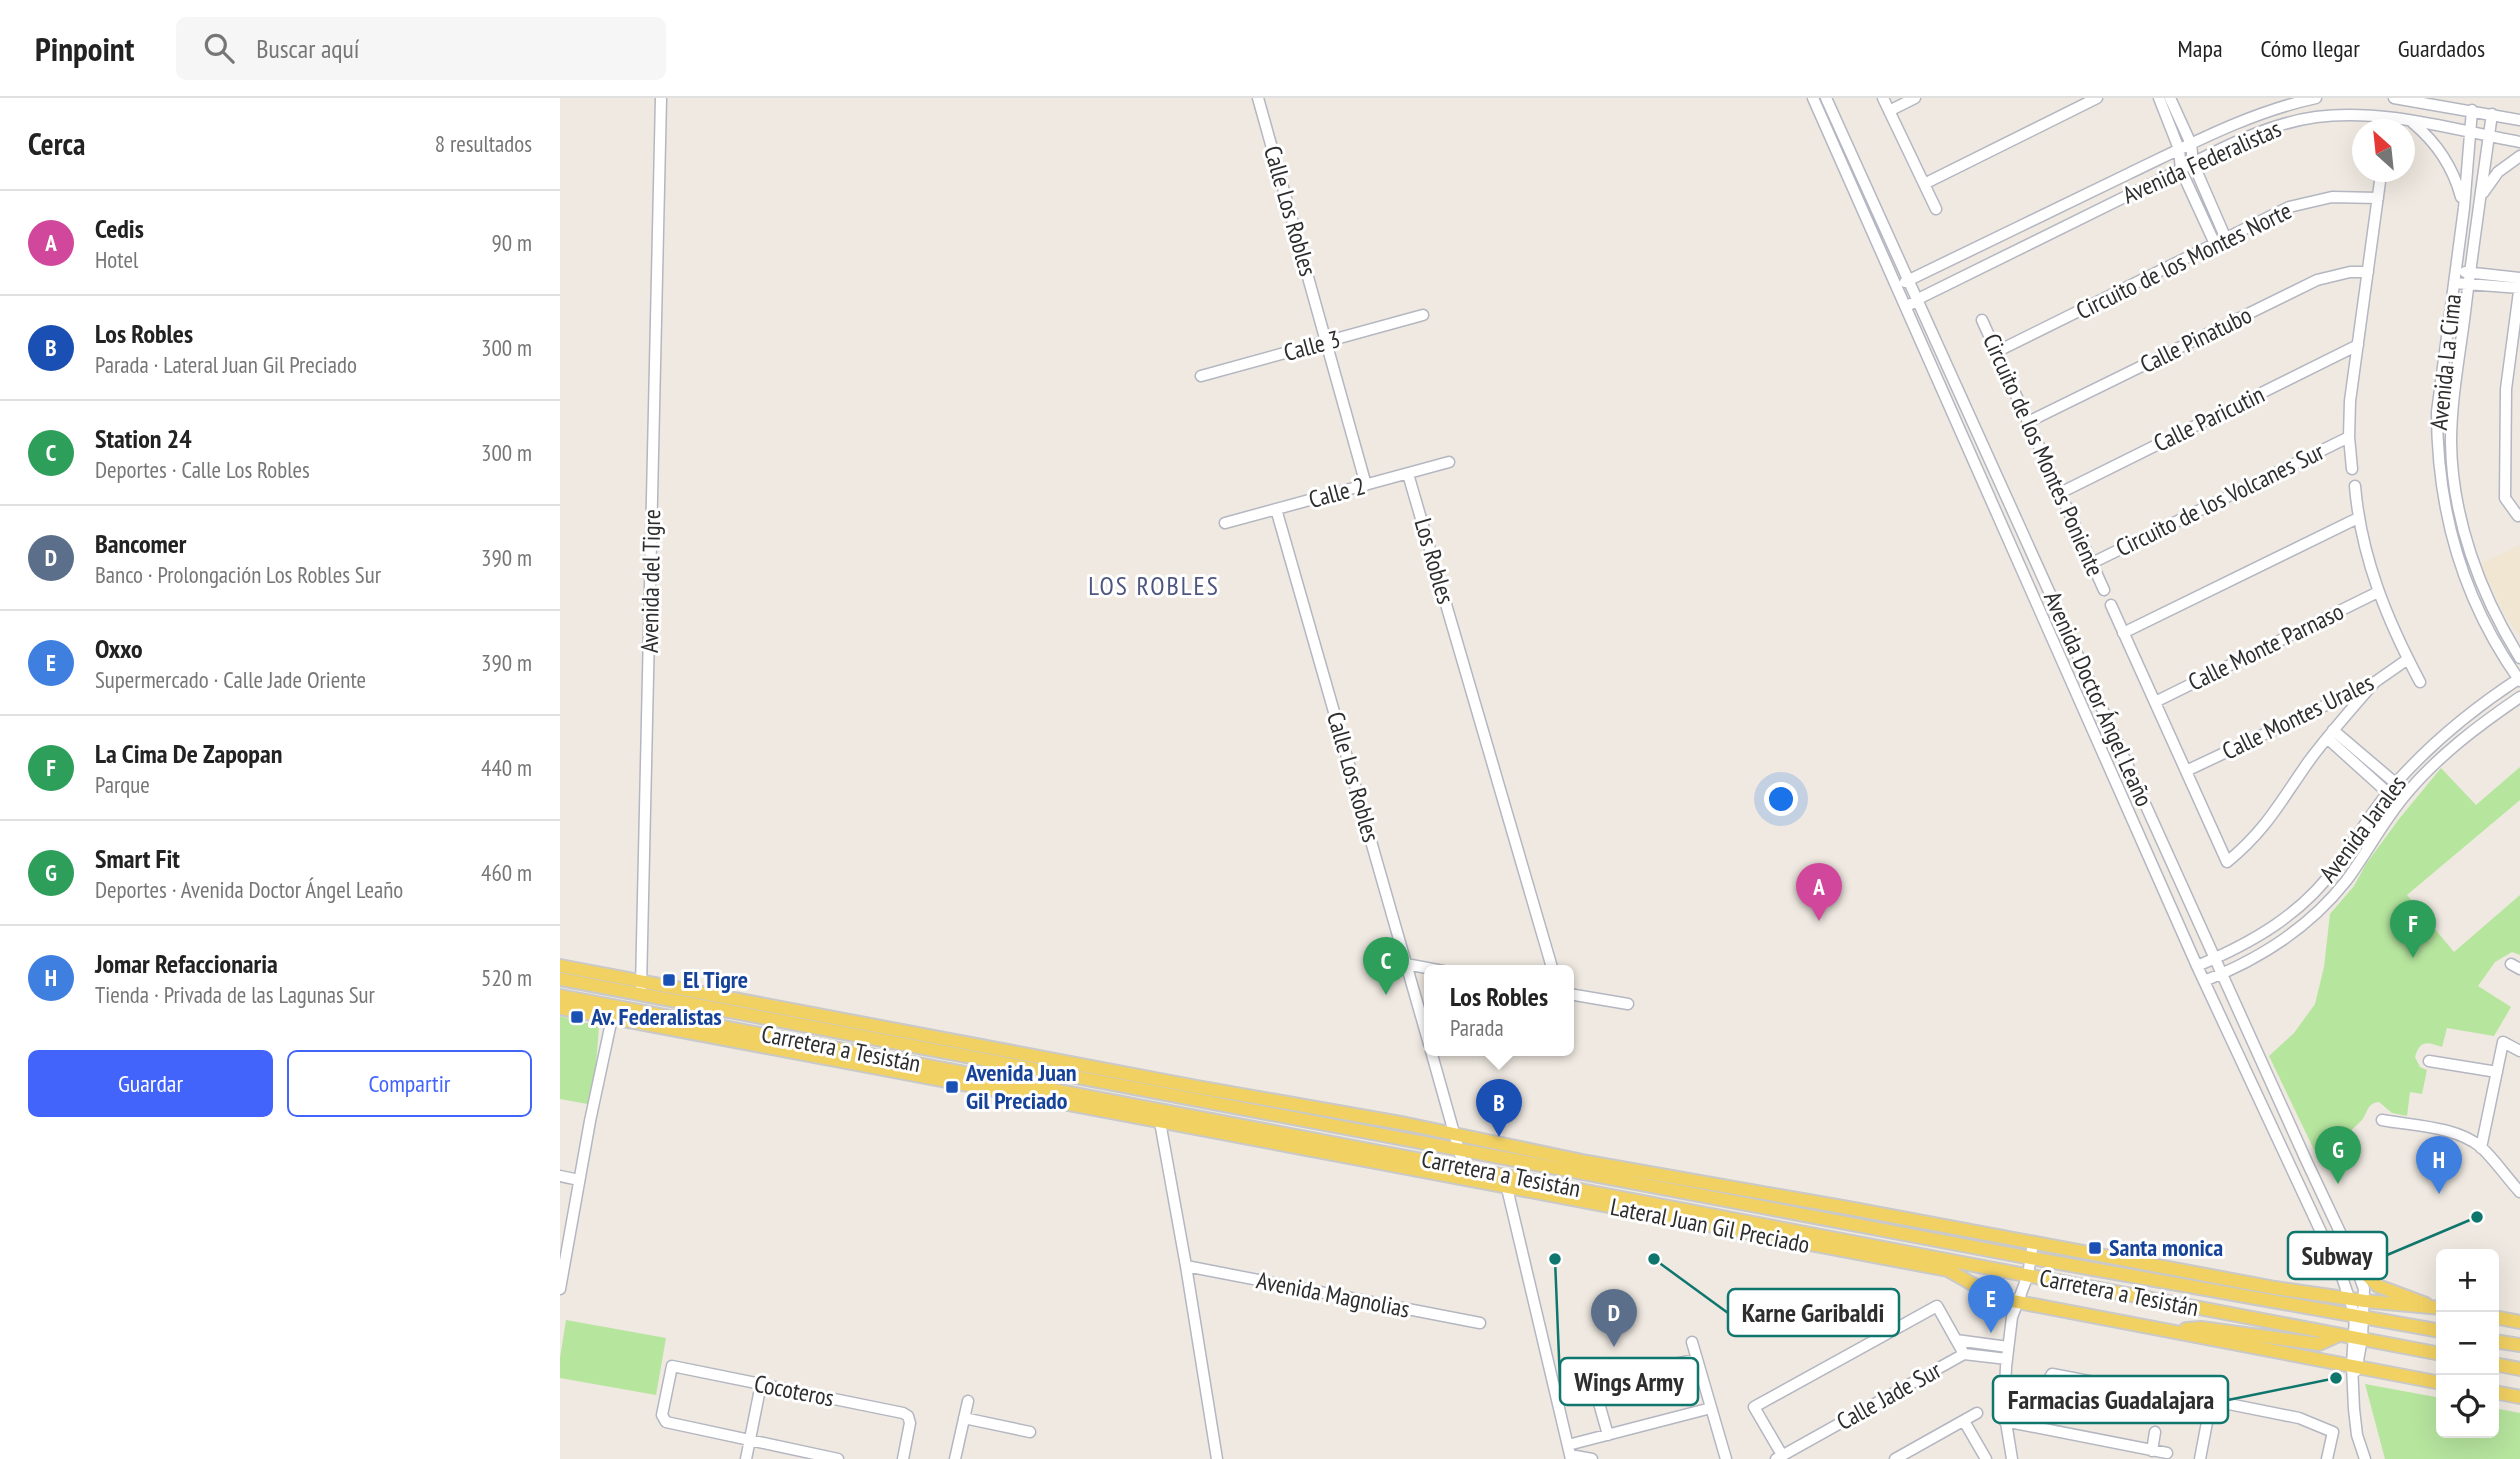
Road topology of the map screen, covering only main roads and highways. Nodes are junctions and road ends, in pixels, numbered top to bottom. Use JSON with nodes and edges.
{"nodes":[{"id":1,"x":560,"y":966,"type":"edge"},
{"id":2,"x":560,"y":979,"type":"edge"},
{"id":3,"x":641,"y":988,"type":"junction"},
{"id":4,"x":560,"y":996,"type":"edge"},
{"id":5,"x":560,"y":1008,"type":"edge"},
{"id":6,"x":1198,"y":1087,"type":"junction"},
{"id":7,"x":1217,"y":1102,"type":"junction"},
{"id":8,"x":1286,"y":1104,"type":"junction"},
{"id":9,"x":1269,"y":1113,"type":"junction"},
{"id":10,"x":1466,"y":1173,"type":"junction"},
{"id":11,"x":1903,"y":1218,"type":"junction"},
{"id":12,"x":1737,"y":1225,"type":"junction"},
{"id":13,"x":1901,"y":1233,"type":"junction"},
{"id":14,"x":2355,"y":1264,"type":"road end"},
{"id":15,"x":2436,"y":1308,"type":"edge"},
{"id":16,"x":2436,"y":1308,"type":"edge"},
{"id":17,"x":2499,"y":1318,"type":"edge"},
{"id":18,"x":2520,"y":1322,"type":"edge"},
{"id":19,"x":2161,"y":1329,"type":"junction"},
{"id":20,"x":2436,"y":1330,"type":"edge"},
{"id":21,"x":2340,"y":1335,"type":"junction"},
{"id":22,"x":2499,"y":1342,"type":"edge"},
{"id":23,"x":2520,"y":1346,"type":"edge"},
{"id":24,"x":2436,"y":1353,"type":"edge"},
{"id":25,"x":2499,"y":1365,"type":"edge"},
{"id":26,"x":2520,"y":1369,"type":"edge"},
{"id":27,"x":2436,"y":1381,"type":"edge"},
{"id":28,"x":2499,"y":1393,"type":"edge"},
{"id":29,"x":2520,"y":1397,"type":"edge"}],
"edges":[{"from":1,"to":3,"type":"main road","name":"Lateral Juan Gil Preciado"},
{"from":2,"to":3,"type":"main road","name":"Carretera a Tesistán"},
{"from":3,"to":6,"type":"main road","name":"Lateral Juan Gil Preciado"},
{"from":3,"to":7,"type":"main road","name":"Carretera a Tesistán"},
{"from":4,"to":10,"type":"main road","name":"Carretera a Tesistán"},
{"from":5,"to":10,"type":"main road","name":"Lateral Juan Gil Preciado"},
{"from":6,"to":7,"type":"main road"},
{"from":6,"to":8,"type":"main road","name":"Lateral Juan Gil Preciado"},
{"from":7,"to":9,"type":"main road","name":"Carretera a Tesistán"},
{"from":8,"to":9,"type":"main road"},
{"from":8,"to":11,"type":"main road","name":"Lateral Juan Gil Preciado"},
{"from":9,"to":13,"type":"main road","name":"Carretera a Tesistán"},
{"from":10,"to":12,"type":"main road","name":"Carretera a Tesistán"},
{"from":10,"to":12,"type":"main road","name":"Lateral Juan Gil Preciado"},
{"from":11,"to":13,"type":"main road"},
{"from":11,"to":15,"type":"main road","name":"Lateral Juan Gil Preciado"},
{"from":12,"to":19,"type":"main road","name":"Lateral Juan Gil Preciado"},
{"from":12,"to":21,"type":"main road","name":"Carretera a Tesistán"},
{"from":13,"to":20,"type":"main road","name":"Carretera a Tesistán"},
{"from":14,"to":16,"type":"main road"},
{"from":17,"to":18,"type":"main road"},
{"from":19,"to":21,"type":"main road"},
{"from":19,"to":27,"type":"main road","name":"Lateral Juan Gil Preciado"},
{"from":21,"to":24,"type":"main road","name":"Carretera a Tesistán"},
{"from":22,"to":23,"type":"main road"},
{"from":25,"to":26,"type":"main road"},
{"from":28,"to":29,"type":"main road"}]}
